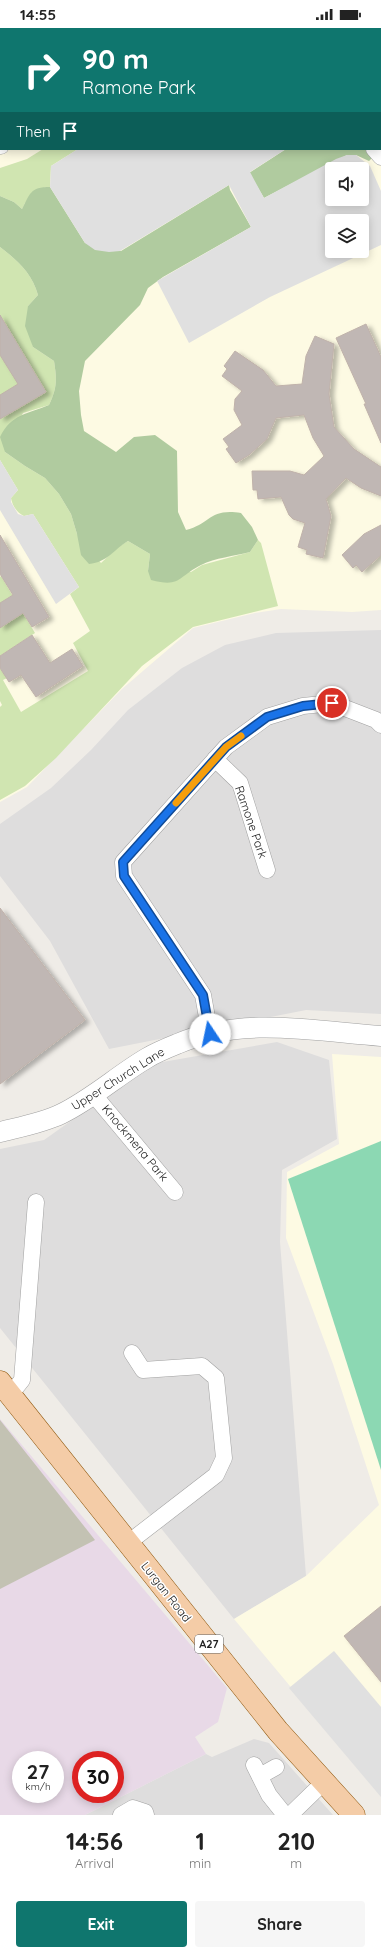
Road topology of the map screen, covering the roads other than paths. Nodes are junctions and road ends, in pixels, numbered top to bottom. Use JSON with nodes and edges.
{"nodes":[{"id":1,"x":381,"y":725,"type":"edge"},
{"id":2,"x":215,"y":759,"type":"junction"},
{"id":3,"x":267,"y":870,"type":"dead end"},
{"id":4,"x":210,"y":1034,"type":"junction"},
{"id":5,"x":381,"y":1036,"type":"edge"},
{"id":6,"x":94,"y":1095,"type":"junction"},
{"id":7,"x":0,"y":1132,"type":"edge"},
{"id":8,"x":175,"y":1192,"type":"dead end"},
{"id":9,"x":36,"y":1202,"type":"dead end"},
{"id":10,"x":132,"y":1353,"type":"dead end"},
{"id":11,"x":5,"y":1388,"type":"edge"},
{"id":12,"x":128,"y":1543,"type":"junction"},
{"id":13,"x":276,"y":1767,"type":"dead end"},
{"id":14,"x":324,"y":1782,"type":"junction"},
{"id":15,"x":121,"y":1815,"type":"edge"},
{"id":16,"x":146,"y":1815,"type":"edge"},
{"id":17,"x":285,"y":1815,"type":"edge"},
{"id":18,"x":290,"y":1815,"type":"edge"},
{"id":19,"x":354,"y":1815,"type":"edge"}],
"edges":[{"from":1,"to":2,"type":"street"},
{"from":2,"to":3,"type":"street","name":"Ramone Park"},
{"from":2,"to":4,"type":"street"},
{"from":4,"to":5,"type":"street","name":"Upper Church Lane"},
{"from":4,"to":6,"type":"street","name":"Upper Church Lane"},
{"from":6,"to":7,"type":"street","name":"Upper Church Lane"},
{"from":6,"to":8,"type":"street","name":"Knockmena Park"},
{"from":9,"to":11,"type":"street"},
{"from":10,"to":12,"type":"street"},
{"from":11,"to":12,"type":"main road","name":"Lurgan Road","number":"A27"},
{"from":12,"to":14,"type":"main road","name":"Lurgan Road","number":"A27"},
{"from":13,"to":17,"type":"street"},
{"from":14,"to":18,"type":"street"},
{"from":14,"to":19,"type":"main road","name":"Lurgan Road","number":"A27"},
{"from":15,"to":16,"type":"street"}]}
